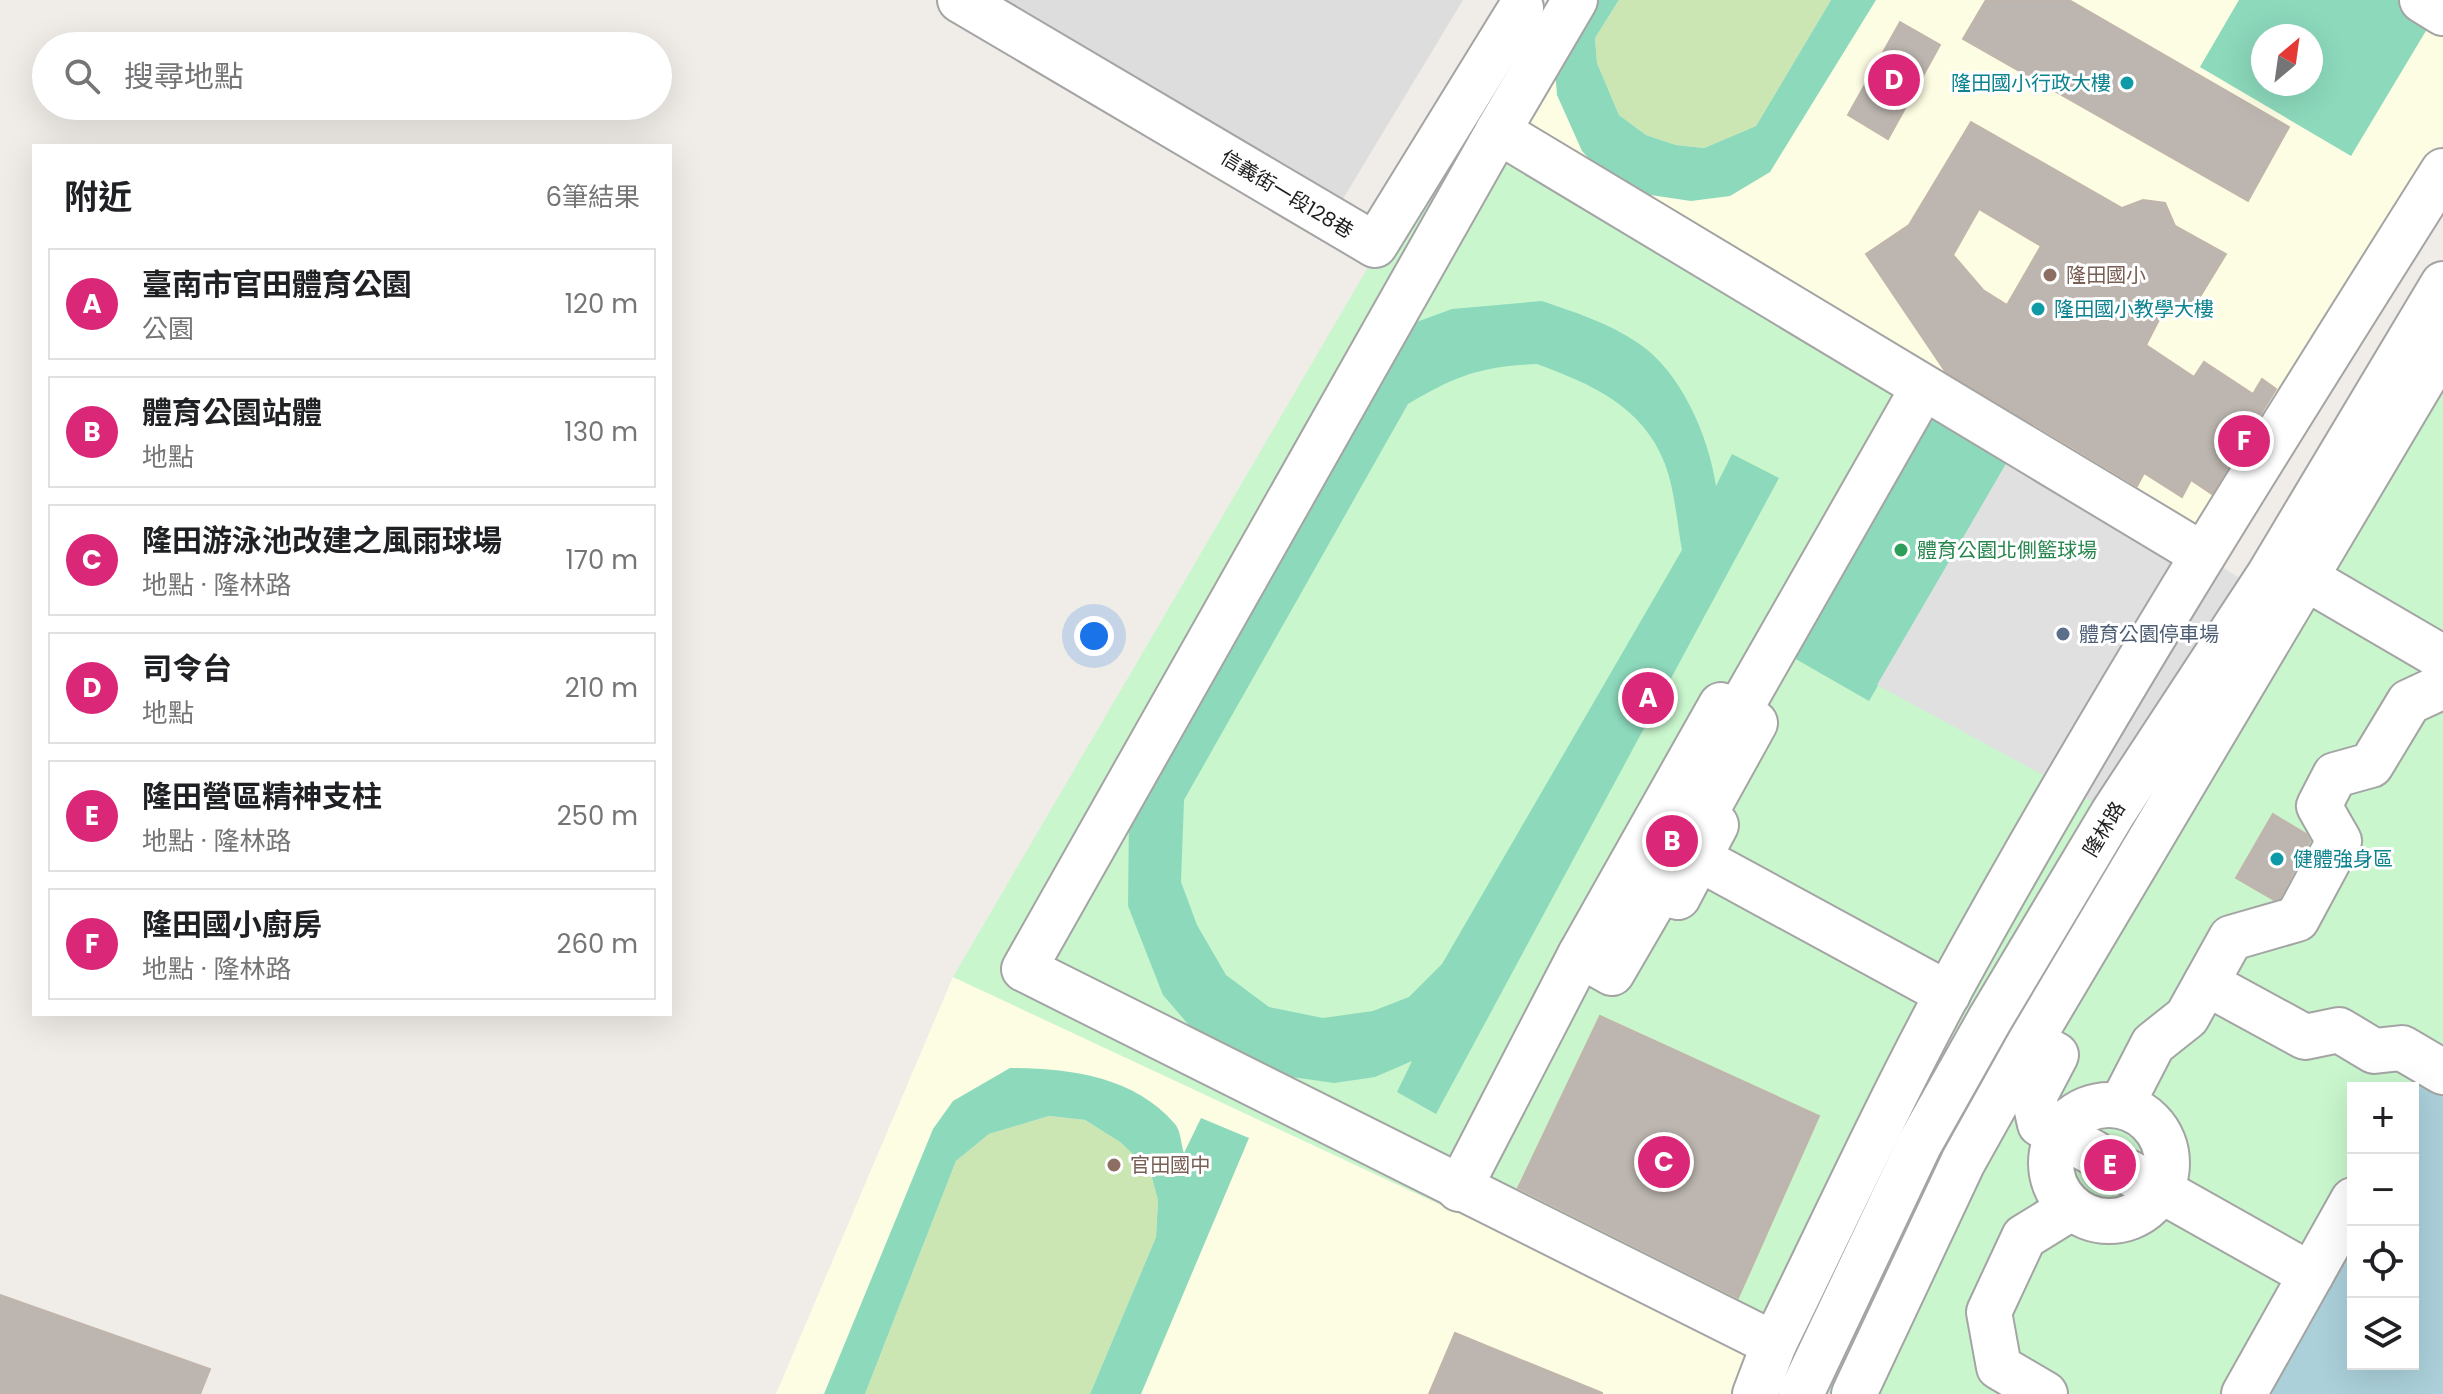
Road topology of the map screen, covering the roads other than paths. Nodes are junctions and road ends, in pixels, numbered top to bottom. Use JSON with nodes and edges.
{"nodes":[{"id":1,"x":960,"y":0,"type":"edge"},
{"id":2,"x":1575,"y":0,"type":"edge"},
{"id":3,"x":2422,"y":0,"type":"edge"},
{"id":4,"x":1519,"y":3,"type":"edge"},
{"id":5,"x":2443,"y":13,"type":"edge"},
{"id":6,"x":1498,"y":131,"type":"junction"},
{"id":7,"x":2443,"y":171,"type":"edge"},
{"id":8,"x":2443,"y":284,"type":"edge"},
{"id":9,"x":2443,"y":346,"type":"edge"},
{"id":10,"x":1923,"y":388,"type":"junction"},
{"id":11,"x":2203,"y":555,"type":"junction"},
{"id":12,"x":2306,"y":578,"type":"junction"},
{"id":13,"x":2443,"y":658,"type":"edge"},
{"id":14,"x":2443,"y":679,"type":"edge"},
{"id":15,"x":1737,"y":714,"type":"junction"},
{"id":16,"x":1698,"y":858,"type":"junction"},
{"id":17,"x":1580,"y":955,"type":"junction"},
{"id":18,"x":2206,"y":983,"type":"junction"},
{"id":19,"x":1948,"y":994,"type":"junction"},
{"id":20,"x":2030,"y":1042,"type":"junction"},
{"id":21,"x":2432,"y":1067,"type":"edge"},
{"id":22,"x":2121,"y":1106,"type":"junction"},
{"id":23,"x":2110,"y":1163,"type":"junction"},
{"id":24,"x":1459,"y":1189,"type":"junction"},
{"id":25,"x":2071,"y":1208,"type":"junction"},
{"id":26,"x":2347,"y":1211,"type":"edge"},
{"id":27,"x":2311,"y":1275,"type":"junction"},
{"id":28,"x":1774,"y":1344,"type":"junction"},
{"id":29,"x":1755,"y":1394,"type":"edge"},
{"id":30,"x":1801,"y":1394,"type":"edge"},
{"id":31,"x":1854,"y":1394,"type":"edge"},
{"id":32,"x":2045,"y":1394,"type":"edge"},
{"id":33,"x":2244,"y":1394,"type":"edge"}],
"edges":[{"from":1,"to":4,"type":"street","name":"信義街一段128巷"},
{"from":2,"to":6,"type":"street"},
{"from":3,"to":5,"type":"street"},
{"from":6,"to":10,"type":"street"},
{"from":6,"to":24,"type":"street"},
{"from":7,"to":11,"type":"street"},
{"from":8,"to":30,"type":"street","name":"隆林路"},
{"from":9,"to":12,"type":"street"},
{"from":10,"to":11,"type":"street"},
{"from":10,"to":15,"type":"street"},
{"from":11,"to":19,"type":"street"},
{"from":12,"to":13,"type":"street"},
{"from":12,"to":20,"type":"street"},
{"from":14,"to":18,"type":"street"},
{"from":15,"to":16,"type":"street"},
{"from":15,"to":17,"type":"street"},
{"from":16,"to":17,"type":"street"},
{"from":16,"to":19,"type":"street"},
{"from":17,"to":24,"type":"street"},
{"from":18,"to":21,"type":"street"},
{"from":18,"to":22,"type":"street"},
{"from":19,"to":28,"type":"street"},
{"from":20,"to":23,"type":"street"},
{"from":20,"to":31,"type":"street"},
{"from":22,"to":23,"type":"street"},
{"from":22,"to":23,"type":"street"},
{"from":23,"to":25,"type":"street"},
{"from":23,"to":25,"type":"street"},
{"from":23,"to":27,"type":"street"},
{"from":24,"to":28,"type":"street"},
{"from":25,"to":32,"type":"street"},
{"from":26,"to":27,"type":"street"},
{"from":27,"to":33,"type":"street"},
{"from":28,"to":29,"type":"street"}]}
